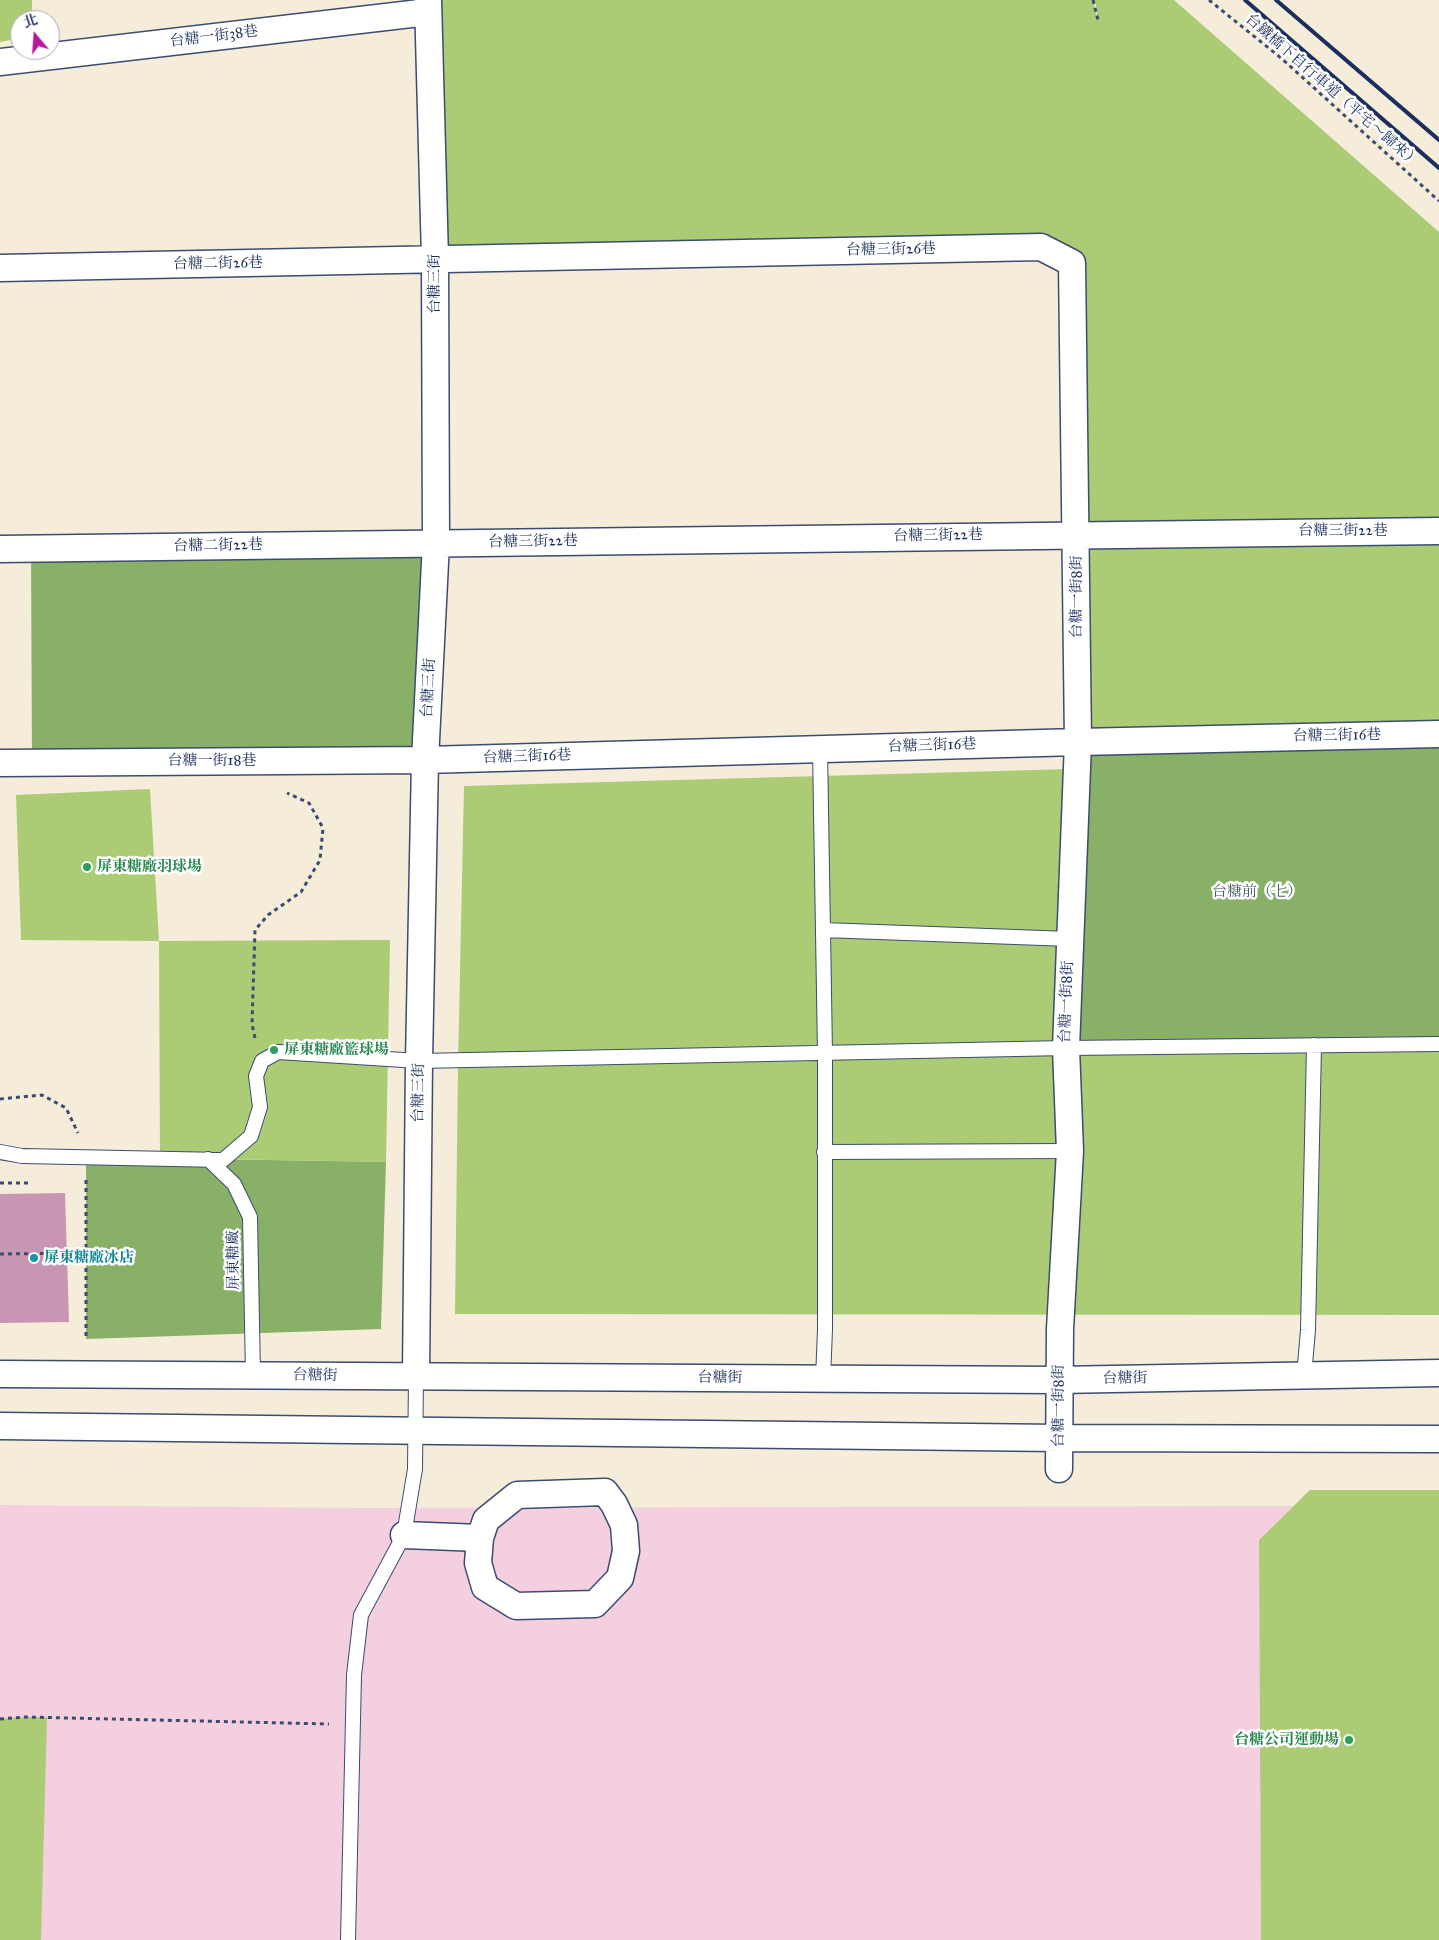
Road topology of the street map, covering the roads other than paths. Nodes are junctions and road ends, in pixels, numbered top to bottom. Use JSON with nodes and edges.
{"nodes":[{"id":1,"x":428,"y":6,"type":"edge"},
{"id":2,"x":0,"y":62,"type":"edge"},
{"id":3,"x":435,"y":259,"type":"junction"},
{"id":4,"x":0,"y":268,"type":"edge"},
{"id":5,"x":1439,"y":531,"type":"edge"},
{"id":6,"x":1076,"y":534,"type":"junction"},
{"id":7,"x":436,"y":543,"type":"junction"},
{"id":8,"x":0,"y":548,"type":"edge"},
{"id":9,"x":1439,"y":734,"type":"edge"},
{"id":10,"x":1078,"y":742,"type":"junction"},
{"id":11,"x":820,"y":749,"type":"junction"},
{"id":12,"x":425,"y":760,"type":"junction"},
{"id":13,"x":0,"y":763,"type":"edge"},
{"id":14,"x":823,"y":930,"type":"junction"},
{"id":15,"x":1070,"y":939,"type":"junction"},
{"id":16,"x":1439,"y":1044,"type":"edge"},
{"id":17,"x":1314,"y":1045,"type":"junction"},
{"id":18,"x":1066,"y":1048,"type":"junction"},
{"id":19,"x":824,"y":1053,"type":"junction"},
{"id":20,"x":419,"y":1061,"type":"junction"},
{"id":21,"x":1070,"y":1151,"type":"junction"},
{"id":22,"x":0,"y":1152,"type":"edge"},
{"id":23,"x":824,"y":1152,"type":"junction"},
{"id":24,"x":208,"y":1159,"type":"junction"},
{"id":25,"x":1439,"y":1373,"type":"edge"},
{"id":26,"x":0,"y":1374,"type":"edge"},
{"id":27,"x":254,"y":1375,"type":"junction"},
{"id":28,"x":1304,"y":1376,"type":"junction"},
{"id":29,"x":416,"y":1377,"type":"junction"},
{"id":30,"x":823,"y":1379,"type":"junction"},
{"id":31,"x":1058,"y":1380,"type":"junction"},
{"id":32,"x":0,"y":1426,"type":"edge"},
{"id":33,"x":415,"y":1430,"type":"junction"},
{"id":34,"x":1058,"y":1438,"type":"junction"},
{"id":35,"x":1439,"y":1439,"type":"edge"},
{"id":36,"x":1058,"y":1469,"type":"dead end"},
{"id":37,"x":404,"y":1535,"type":"junction"},
{"id":38,"x":480,"y":1538,"type":"junction"},
{"id":39,"x":348,"y":1940,"type":"edge"}],
"edges":[{"from":1,"to":2,"type":"street","name":"台糖一街38巷"},
{"from":1,"to":3,"type":"street","name":"台糖三街"},
{"from":3,"to":4,"type":"street","name":"台糖二街26巷"},
{"from":3,"to":6,"type":"street","name":"台糖三街26巷"},
{"from":3,"to":7,"type":"street","name":"台糖三街"},
{"from":5,"to":6,"type":"street","name":"台糖三街22巷"},
{"from":6,"to":7,"type":"street","name":"台糖三街22巷"},
{"from":6,"to":10,"type":"street","name":"台糖一街8街"},
{"from":7,"to":8,"type":"street","name":"台糖二街22巷"},
{"from":7,"to":12,"type":"street","name":"台糖三街"},
{"from":9,"to":10,"type":"street","name":"台糖三街16巷"},
{"from":10,"to":11,"type":"street","name":"台糖三街16巷"},
{"from":10,"to":15,"type":"street","name":"台糖一街8街"},
{"from":11,"to":12,"type":"street","name":"台糖三街16巷"},
{"from":11,"to":14,"type":"lane"},
{"from":12,"to":13,"type":"street","name":"台糖一街18巷"},
{"from":12,"to":20,"type":"street","name":"台糖三街"},
{"from":14,"to":15,"type":"lane"},
{"from":14,"to":19,"type":"lane"},
{"from":15,"to":18,"type":"street","name":"台糖一街8街"},
{"from":16,"to":17,"type":"lane"},
{"from":17,"to":18,"type":"lane"},
{"from":17,"to":28,"type":"lane"},
{"from":18,"to":19,"type":"lane"},
{"from":18,"to":21,"type":"street","name":"台糖一街8街"},
{"from":19,"to":20,"type":"lane"},
{"from":19,"to":23,"type":"lane"},
{"from":20,"to":24,"type":"lane"},
{"from":20,"to":29,"type":"street","name":"台糖三街"},
{"from":21,"to":23,"type":"lane"},
{"from":21,"to":31,"type":"street","name":"台糖一街8街"},
{"from":22,"to":24,"type":"lane"},
{"from":23,"to":30,"type":"lane"},
{"from":24,"to":27,"type":"lane","name":"屏東糖廠"},
{"from":25,"to":28,"type":"street","name":"台糖街"},
{"from":26,"to":27,"type":"street","name":"台糖街"},
{"from":27,"to":29,"type":"street","name":"台糖街"},
{"from":28,"to":31,"type":"street","name":"台糖街"},
{"from":29,"to":30,"type":"street","name":"台糖街"},
{"from":29,"to":33,"type":"lane"},
{"from":30,"to":31,"type":"street","name":"台糖街"},
{"from":31,"to":34,"type":"street","name":"台糖一街8街"},
{"from":32,"to":33,"type":"street"},
{"from":33,"to":34,"type":"street"},
{"from":33,"to":37,"type":"lane"},
{"from":34,"to":35,"type":"street"},
{"from":34,"to":36,"type":"street","name":"台糖一街8街"},
{"from":37,"to":38,"type":"street"},
{"from":37,"to":39,"type":"lane"},
{"from":38,"to":38,"type":"street"}]}
